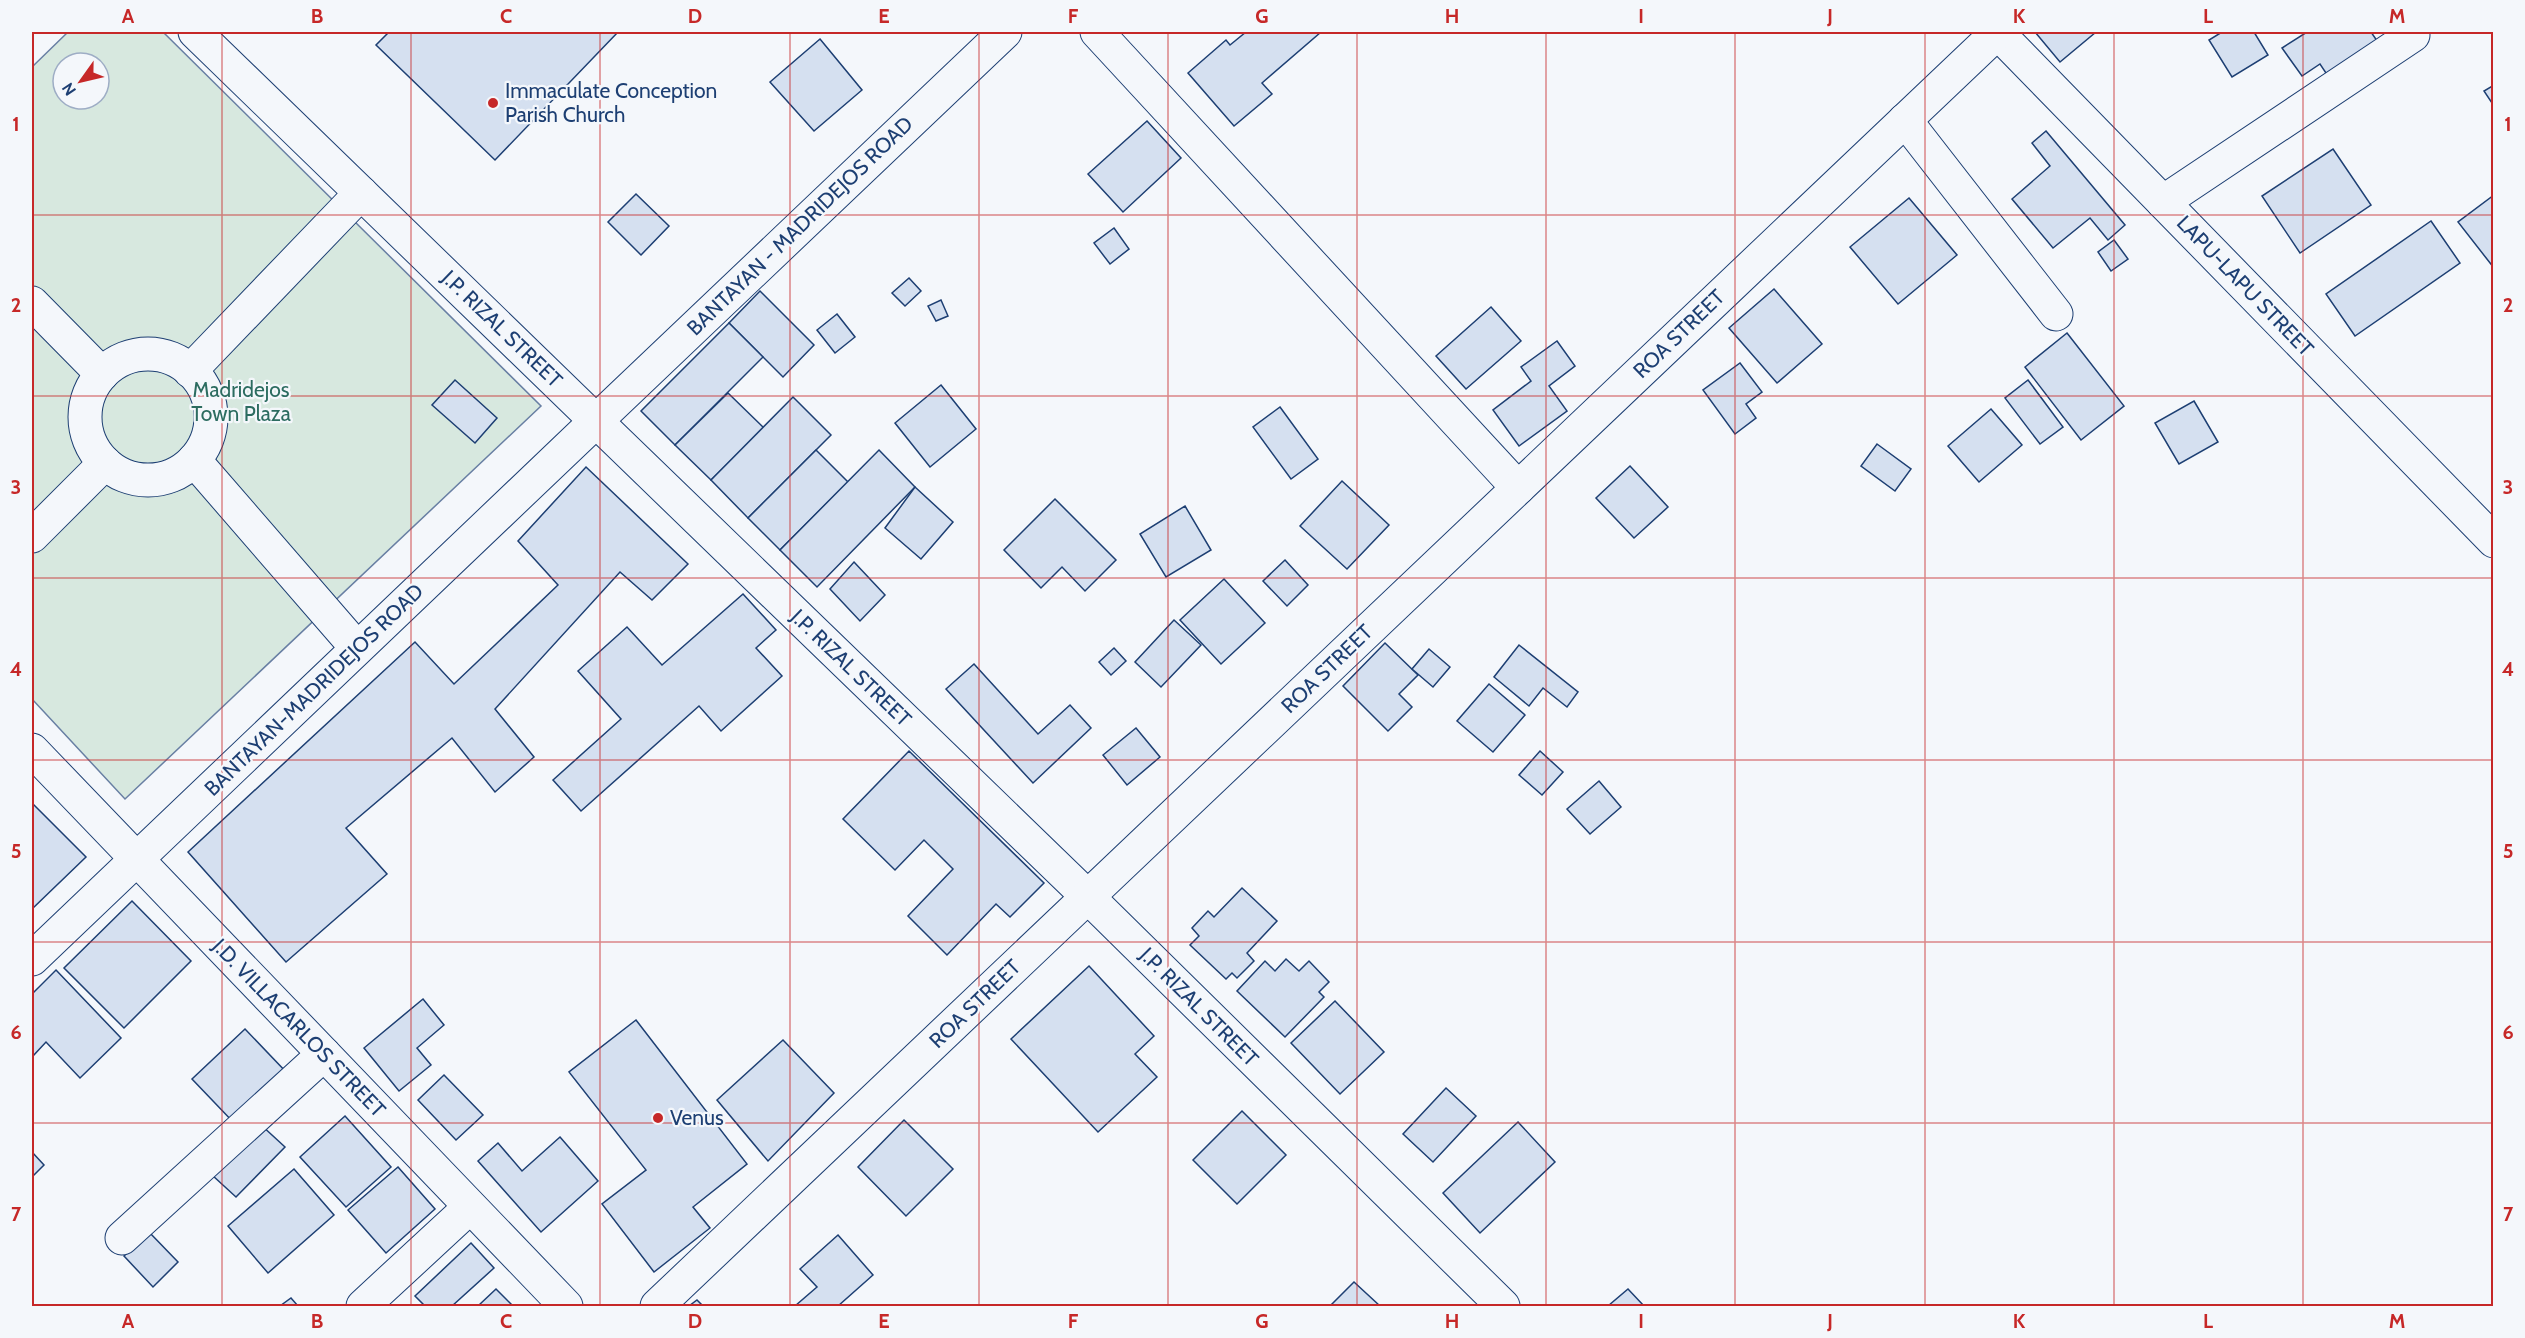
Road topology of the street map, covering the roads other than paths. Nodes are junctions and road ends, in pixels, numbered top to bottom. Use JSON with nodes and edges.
{"nodes":[{"id":1,"x":195,"y":32,"type":"edge"},
{"id":2,"x":1005,"y":32,"type":"edge"},
{"id":3,"x":1097,"y":32,"type":"edge"},
{"id":4,"x":1997,"y":32,"type":"edge"},
{"id":5,"x":2413,"y":35,"type":"dead end"},
{"id":6,"x":1905,"y":120,"type":"junction"},
{"id":7,"x":361,"y":193,"type":"junction"},
{"id":8,"x":2163,"y":202,"type":"junction"},
{"id":9,"x":32,"y":303,"type":"edge"},
{"id":10,"x":2056,"y":314,"type":"dead end"},
{"id":11,"x":190,"y":371,"type":"junction"},
{"id":12,"x":102,"y":374,"type":"junction"},
{"id":13,"x":596,"y":421,"type":"junction"},
{"id":14,"x":194,"y":460,"type":"junction"},
{"id":15,"x":105,"y":463,"type":"junction"},
{"id":16,"x":1518,"y":488,"type":"junction"},
{"id":17,"x":32,"y":536,"type":"edge"},
{"id":18,"x":2493,"y":541,"type":"edge"},
{"id":19,"x":357,"y":648,"type":"junction"},
{"id":20,"x":32,"y":750,"type":"edge"},
{"id":21,"x":136,"y":859,"type":"junction"},
{"id":22,"x":1088,"y":897,"type":"junction"},
{"id":23,"x":32,"y":958,"type":"edge"},
{"id":24,"x":324,"y":1054,"type":"junction"},
{"id":25,"x":470,"y":1207,"type":"junction"},
{"id":26,"x":122,"y":1238,"type":"dead end"},
{"id":27,"x":363,"y":1306,"type":"edge"},
{"id":28,"x":566,"y":1306,"type":"edge"},
{"id":29,"x":657,"y":1306,"type":"edge"},
{"id":30,"x":1503,"y":1306,"type":"edge"}],
"edges":[{"from":1,"to":7,"type":"street","name":"J.P. RIZAL STREET"},
{"from":2,"to":13,"type":"street","name":"BANTAYAN - MADRIDEJOS ROAD"},
{"from":3,"to":16,"type":"street"},
{"from":4,"to":6,"type":"street","name":"ROA STREET"},
{"from":4,"to":8,"type":"street","name":"LAPU-LAPU STREET"},
{"from":5,"to":8,"type":"street"},
{"from":6,"to":10,"type":"street"},
{"from":6,"to":16,"type":"street","name":"ROA STREET"},
{"from":7,"to":11,"type":"street"},
{"from":7,"to":13,"type":"street","name":"J.P. RIZAL STREET"},
{"from":8,"to":18,"type":"street","name":"LAPU-LAPU STREET"},
{"from":9,"to":12,"type":"street"},
{"from":11,"to":12,"type":"street"},
{"from":11,"to":14,"type":"street"},
{"from":12,"to":15,"type":"street"},
{"from":13,"to":19,"type":"street","name":"BANTAYAN-MADRIDEJOS ROAD"},
{"from":13,"to":22,"type":"street","name":"J.P. RIZAL STREET"},
{"from":14,"to":15,"type":"street"},
{"from":14,"to":19,"type":"street"},
{"from":15,"to":17,"type":"street"},
{"from":16,"to":22,"type":"street","name":"ROA STREET"},
{"from":19,"to":21,"type":"street","name":"BANTAYAN-MADRIDEJOS ROAD"},
{"from":20,"to":21,"type":"street","name":"J.D. VILLACARLOS STREET"},
{"from":21,"to":23,"type":"street","name":"BANTAYAN-MADRIDEJOS ROAD"},
{"from":21,"to":24,"type":"street","name":"J.D. VILLACARLOS STREET"},
{"from":22,"to":29,"type":"street","name":"ROA STREET"},
{"from":22,"to":30,"type":"street","name":"J.P. RIZAL STREET"},
{"from":24,"to":25,"type":"street","name":"J.D. VILLACARLOS STREET"},
{"from":24,"to":26,"type":"street"},
{"from":25,"to":27,"type":"street"},
{"from":25,"to":28,"type":"street","name":"J.D. VILLACARLOS STREET"}]}
